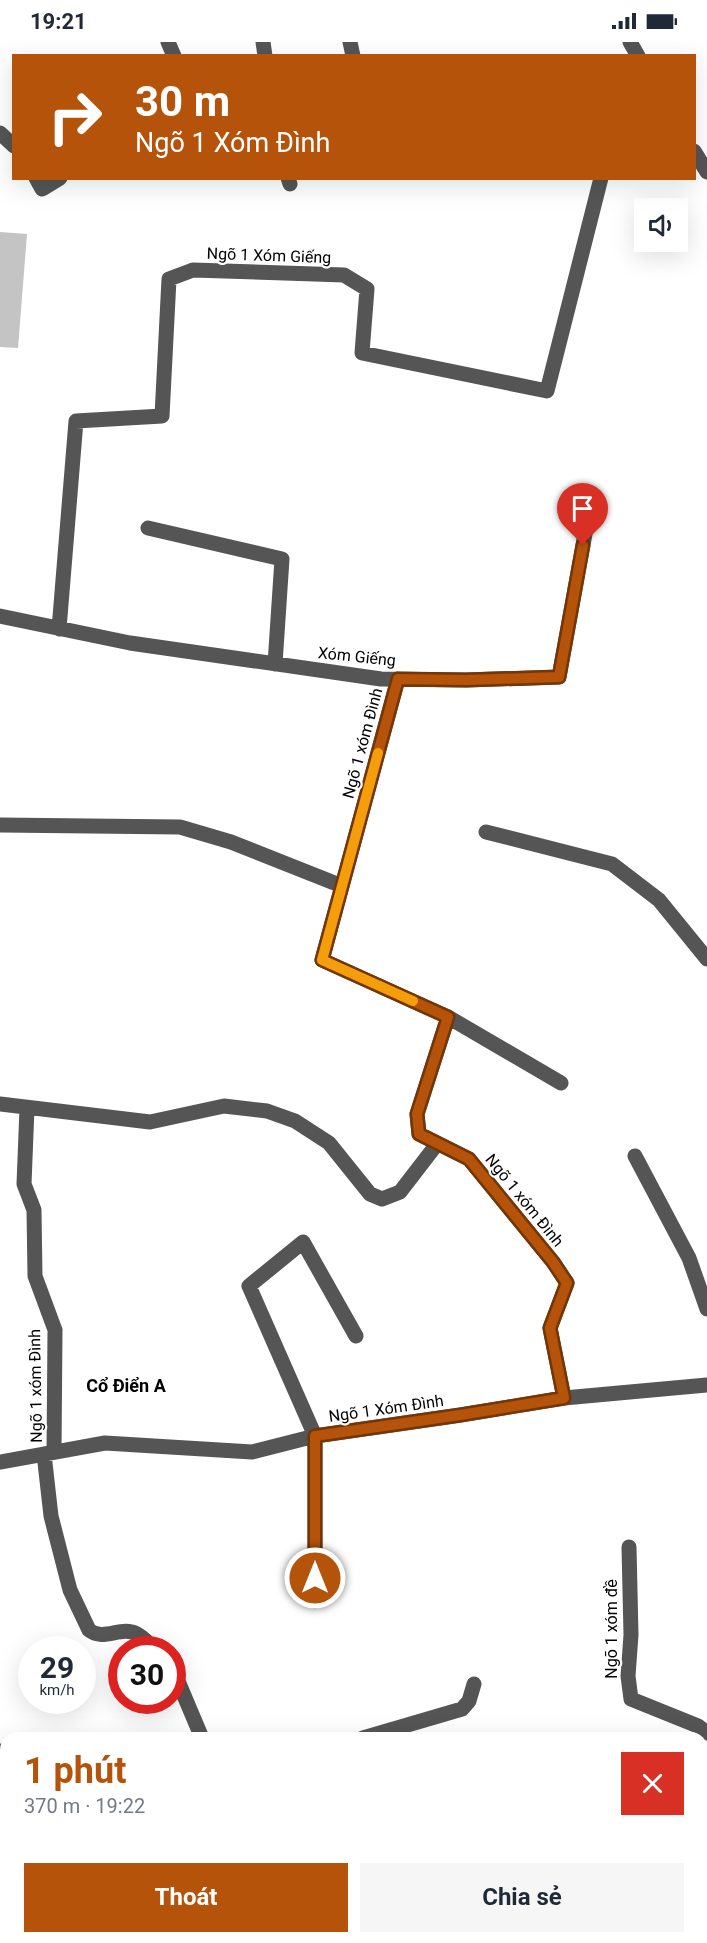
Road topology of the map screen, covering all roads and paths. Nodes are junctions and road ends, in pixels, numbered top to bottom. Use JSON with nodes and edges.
{"nodes":[{"id":1,"x":0,"y":133,"type":"edge"},
{"id":2,"x":12,"y":144,"type":"edge"},
{"id":3,"x":696,"y":154,"type":"edge"},
{"id":4,"x":707,"y":172,"type":"edge"},
{"id":5,"x":37,"y":180,"type":"edge"},
{"id":6,"x":57,"y":180,"type":"edge"},
{"id":7,"x":600,"y":181,"type":"edge"},
{"id":8,"x":587,"y":523,"type":"dead end"},
{"id":9,"x":148,"y":528,"type":"dead end"},
{"id":10,"x":0,"y":616,"type":"edge"},
{"id":11,"x":59,"y":629,"type":"junction"},
{"id":12,"x":275,"y":664,"type":"junction"},
{"id":13,"x":398,"y":679,"type":"junction"},
{"id":14,"x":0,"y":825,"type":"edge"},
{"id":15,"x":486,"y":832,"type":"dead end"},
{"id":16,"x":342,"y":886,"type":"junction"},
{"id":17,"x":707,"y":959,"type":"edge"},
{"id":18,"x":448,"y":1017,"type":"junction"},
{"id":19,"x":561,"y":1083,"type":"dead end"},
{"id":20,"x":0,"y":1104,"type":"edge"},
{"id":21,"x":27,"y":1107,"type":"junction"},
{"id":22,"x":437,"y":1144,"type":"junction"},
{"id":23,"x":635,"y":1156,"type":"dead end"},
{"id":24,"x":707,"y":1309,"type":"edge"},
{"id":25,"x":356,"y":1336,"type":"dead end"},
{"id":26,"x":707,"y":1385,"type":"edge"},
{"id":27,"x":564,"y":1398,"type":"junction"},
{"id":28,"x":315,"y":1436,"type":"junction"},
{"id":29,"x":49,"y":1453,"type":"junction"},
{"id":30,"x":0,"y":1462,"type":"edge"},
{"id":31,"x":628,"y":1547,"type":"dead end"},
{"id":32,"x":315,"y":1601,"type":"dead end"},
{"id":33,"x":140,"y":1636,"type":"edge"},
{"id":34,"x":474,"y":1684,"type":"dead end"},
{"id":35,"x":186,"y":1700,"type":"edge"},
{"id":36,"x":199,"y":1732,"type":"edge"},
{"id":37,"x":383,"y":1732,"type":"edge"},
{"id":38,"x":706,"y":1732,"type":"edge"}],
"edges":[{"from":1,"to":2,"type":"street"},
{"from":3,"to":4,"type":"street"},
{"from":5,"to":6,"type":"street"},
{"from":7,"to":11,"type":"street","name":"Ngõ 1 Xóm Giếng"},
{"from":8,"to":13,"type":"street","name":"Xóm Giếng"},
{"from":9,"to":12,"type":"street"},
{"from":10,"to":11,"type":"street","name":"Xóm Giếng"},
{"from":11,"to":12,"type":"street","name":"Xóm Giếng"},
{"from":12,"to":13,"type":"street","name":"Xóm Giếng"},
{"from":13,"to":16,"type":"street","name":"Ngõ 1 xóm Đình"},
{"from":14,"to":16,"type":"street"},
{"from":15,"to":17,"type":"street"},
{"from":16,"to":18,"type":"street","name":"Ngõ 1 xóm Đình"},
{"from":18,"to":19,"type":"street","name":"Ngõ 1 xóm Đình"},
{"from":18,"to":22,"type":"street","name":"Ngõ 1 xóm Đình"},
{"from":20,"to":21,"type":"street"},
{"from":21,"to":22,"type":"street"},
{"from":21,"to":29,"type":"street","name":"Ngõ 1 xóm Đình"},
{"from":22,"to":27,"type":"street","name":"Ngõ 1 xóm Đình"},
{"from":23,"to":24,"type":"street"},
{"from":25,"to":28,"type":"street","name":"Ngõ 1 xóm Đình"},
{"from":26,"to":27,"type":"street","name":"Ngõ 1 Xóm Đình"},
{"from":27,"to":28,"type":"street","name":"Ngõ 1 Xóm Đình"},
{"from":28,"to":29,"type":"street","name":"Ngõ 1 Xóm Đình"},
{"from":28,"to":32,"type":"street","name":"Ngõ 1 xóm Đình"},
{"from":29,"to":30,"type":"street","name":"Ngõ 1 Xóm Đình"},
{"from":29,"to":33,"type":"street","name":"Ngõ 1 xóm Đình"},
{"from":31,"to":38,"type":"street","name":"Ngõ 1 xóm đề"},
{"from":34,"to":37,"type":"street"},
{"from":35,"to":36,"type":"street"}]}
